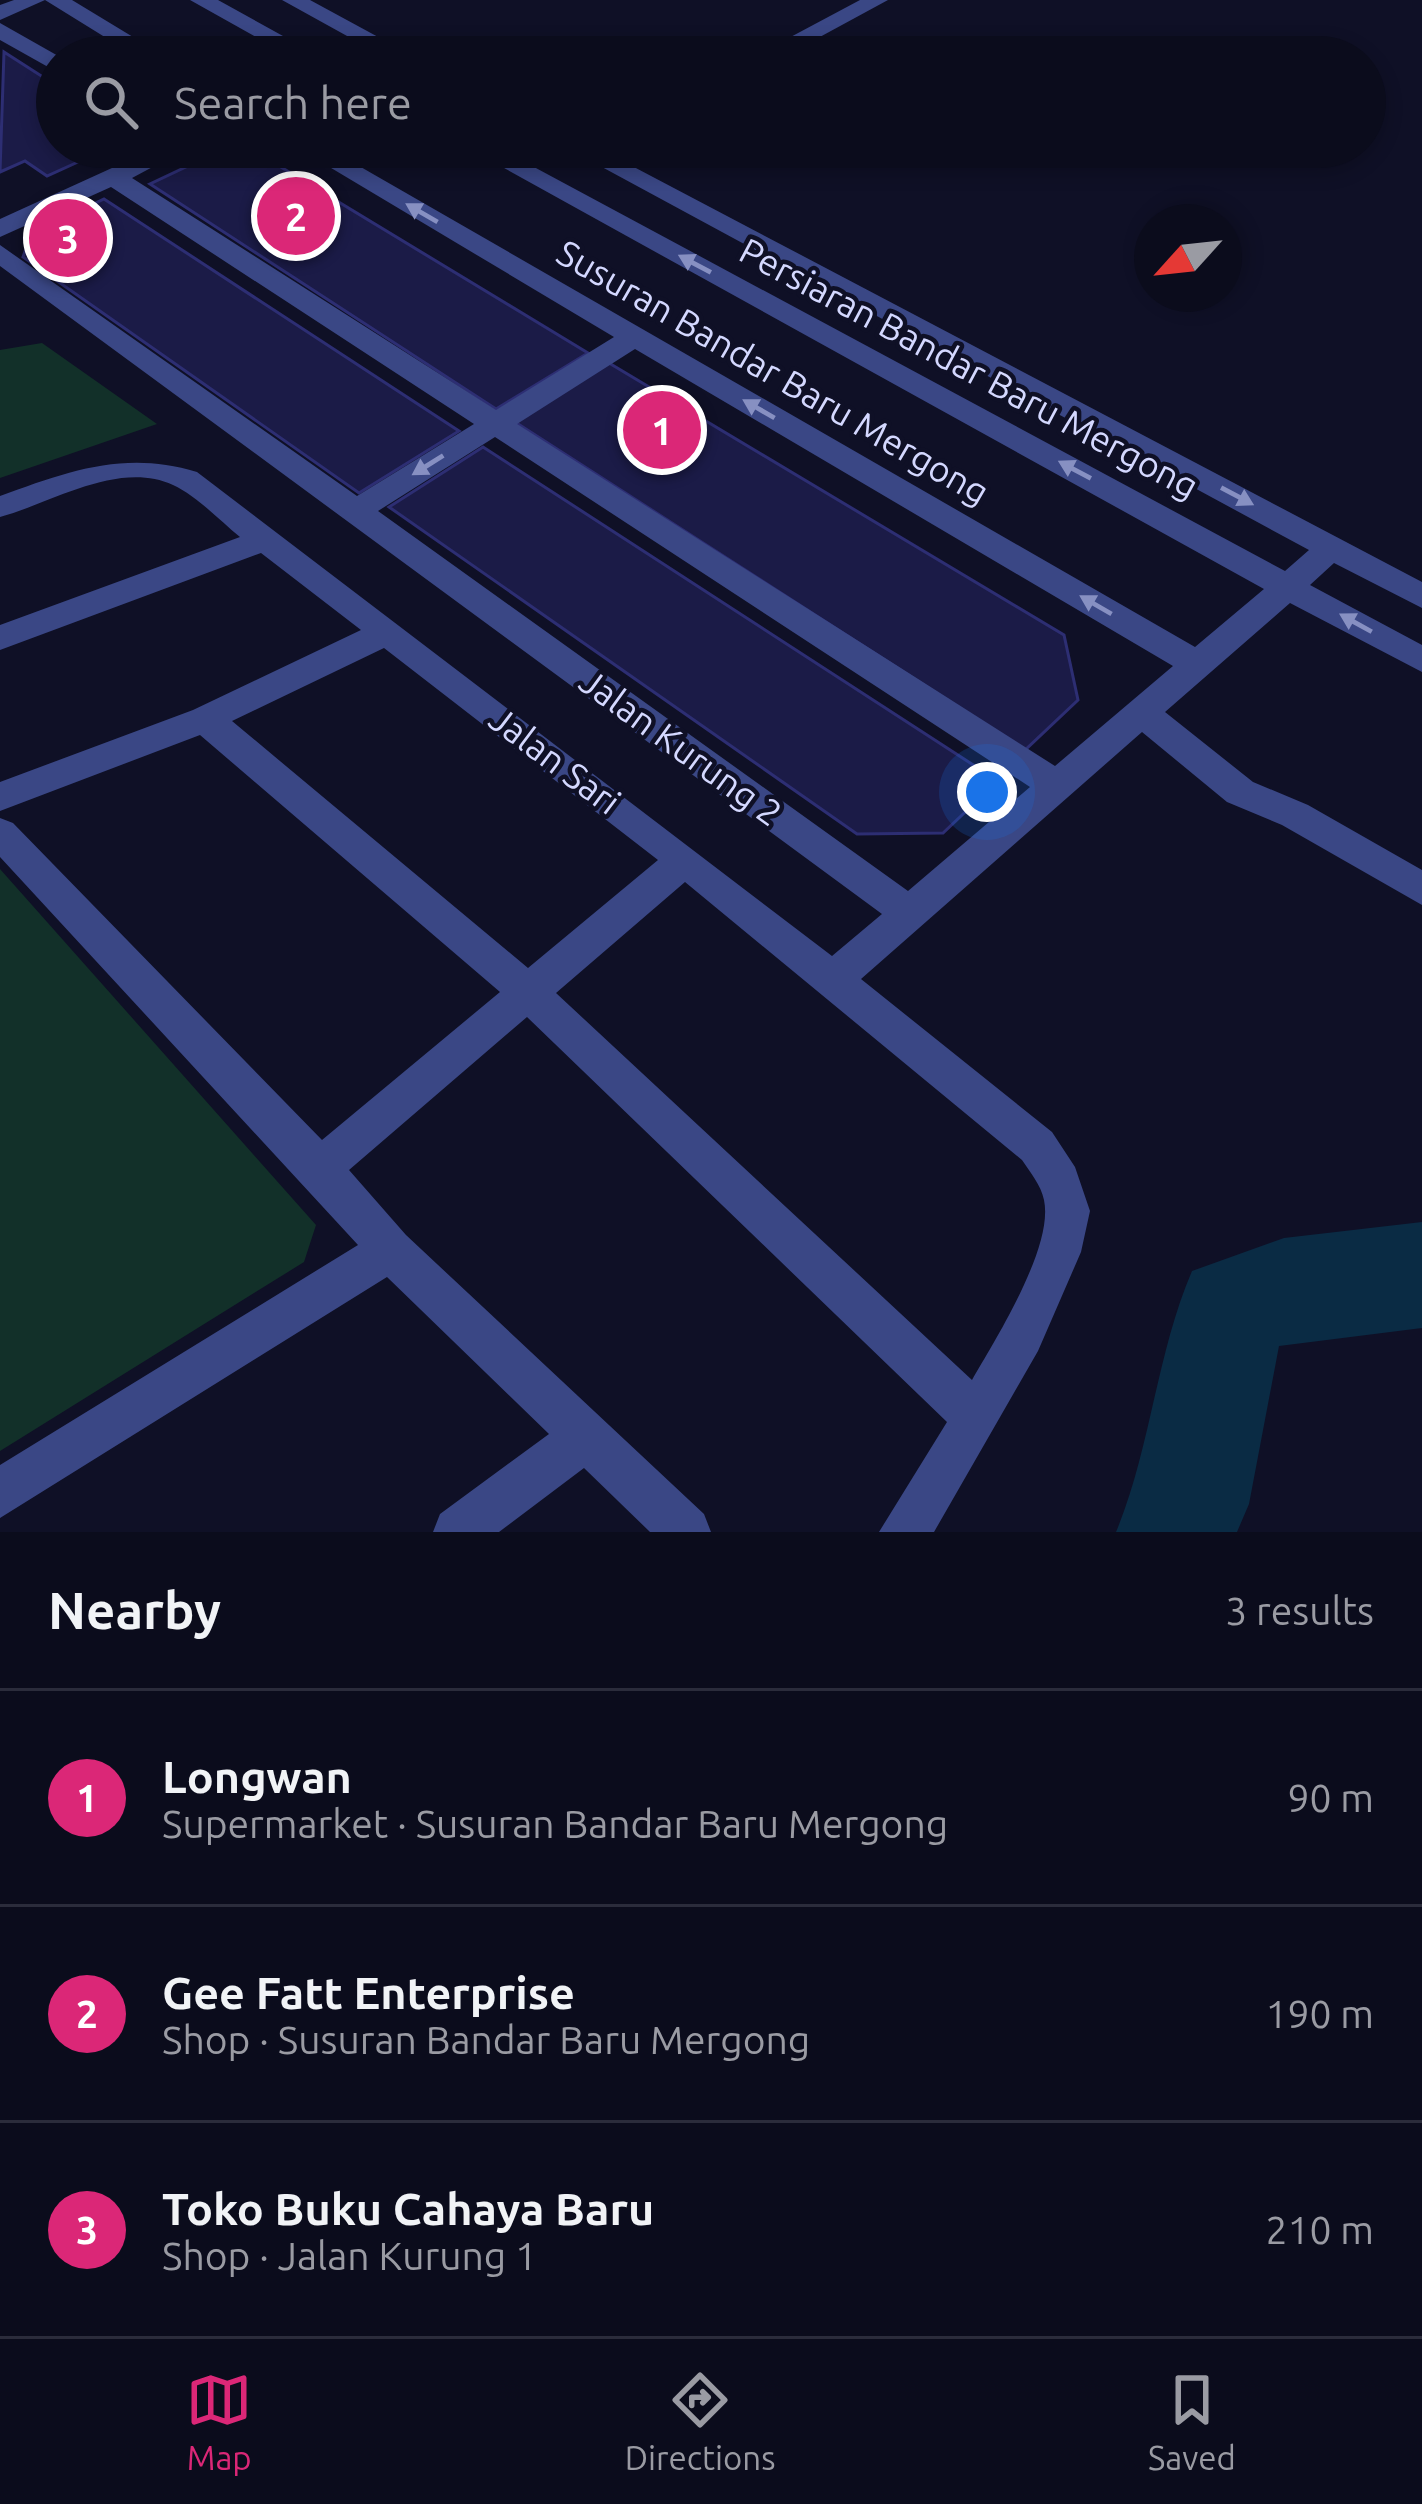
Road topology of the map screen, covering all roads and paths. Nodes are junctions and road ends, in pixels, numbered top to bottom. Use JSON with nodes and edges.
{"nodes":[{"id":1,"x":34,"y":0,"type":"edge"},
{"id":2,"x":56,"y":0,"type":"edge"},
{"id":3,"x":201,"y":0,"type":"edge"},
{"id":4,"x":293,"y":0,"type":"edge"},
{"id":5,"x":877,"y":0,"type":"edge"},
{"id":6,"x":0,"y":13,"type":"edge"},
{"id":7,"x":0,"y":30,"type":"edge"},
{"id":8,"x":118,"y":36,"type":"edge"},
{"id":9,"x":269,"y":36,"type":"edge"},
{"id":10,"x":362,"y":36,"type":"edge"},
{"id":11,"x":806,"y":36,"type":"edge"},
{"id":12,"x":36,"y":52,"type":"edge"},
{"id":13,"x":132,"y":168,"type":"edge"},
{"id":14,"x":344,"y":168,"type":"edge"},
{"id":15,"x":517,"y":168,"type":"edge"},
{"id":16,"x":547,"y":168,"type":"edge"},
{"id":17,"x":621,"y":168,"type":"edge"},
{"id":18,"x":532,"y":176,"type":"junction"},
{"id":19,"x":112,"y":177,"type":"junction"},
{"id":20,"x":0,"y":229,"type":"edge"},
{"id":21,"x":0,"y":253,"type":"edge"},
{"id":22,"x":634,"y":337,"type":"junction"},
{"id":23,"x":495,"y":424,"type":"junction"},
{"id":24,"x":0,"y":508,"type":"edge"},
{"id":25,"x":355,"y":511,"type":"junction"},
{"id":26,"x":266,"y":539,"type":"junction"},
{"id":27,"x":1333,"y":547,"type":"junction"},
{"id":28,"x":1289,"y":585,"type":"junction"},
{"id":29,"x":1422,"y":596,"type":"edge"},
{"id":30,"x":388,"y":632,"type":"junction"},
{"id":31,"x":0,"y":638,"type":"edge"},
{"id":32,"x":1422,"y":660,"type":"edge"},
{"id":33,"x":1198,"y":664,"type":"junction"},
{"id":34,"x":1142,"y":713,"type":"junction"},
{"id":35,"x":205,"y":718,"type":"junction"},
{"id":36,"x":1058,"y":785,"type":"junction"},
{"id":37,"x":0,"y":797,"type":"edge"},
{"id":38,"x":0,"y":833,"type":"edge"},
{"id":39,"x":685,"y":860,"type":"junction"},
{"id":40,"x":1422,"y":889,"type":"edge"},
{"id":41,"x":910,"y":913,"type":"junction"},
{"id":42,"x":833,"y":979,"type":"junction"},
{"id":43,"x":529,"y":993,"type":"junction"},
{"id":44,"x":320,"y":1168,"type":"junction"},
{"id":45,"x":390,"y":1250,"type":"junction"},
{"id":46,"x":975,"y":1416,"type":"junction"},
{"id":47,"x":585,"y":1437,"type":"junction"},
{"id":48,"x":0,"y":1493,"type":"edge"},
{"id":49,"x":458,"y":1532,"type":"edge"},
{"id":50,"x":686,"y":1532,"type":"edge"},
{"id":51,"x":904,"y":1532,"type":"edge"}],
"edges":[{"from":1,"to":6,"type":"street"},
{"from":2,"to":8,"type":"street"},
{"from":3,"to":9,"type":"street"},
{"from":4,"to":10,"type":"street"},
{"from":5,"to":11,"type":"street"},
{"from":7,"to":12,"type":"street"},
{"from":13,"to":19,"type":"street"},
{"from":22,"to":14,"type":"street","name":"Susuran Bandar Baru Mergong","one_way":true},
{"from":15,"to":18,"type":"street","name":"Persiaran Bandar Baru Mergong"},
{"from":16,"to":18,"type":"street"},
{"from":17,"to":27,"type":"street","name":"Persiaran Bandar Baru Mergong","one_way":true},
{"from":28,"to":18,"type":"street","name":"Persiaran Bandar Baru Mergong","one_way":true},
{"from":19,"to":20,"type":"street"},
{"from":19,"to":23,"type":"street"},
{"from":21,"to":25,"type":"street","name":"Jalan Kurung 2"},
{"from":22,"to":23,"type":"street"},
{"from":33,"to":22,"type":"street","name":"Susuran Bandar Baru Mergong","one_way":true},
{"from":23,"to":25,"type":"street","one_way":true},
{"from":23,"to":36,"type":"street"},
{"from":24,"to":26,"type":"street","name":"Jalan Sari"},
{"from":25,"to":41,"type":"street","name":"Jalan Kurung 2"},
{"from":26,"to":30,"type":"street","name":"Jalan Sari"},
{"from":26,"to":31,"type":"street"},
{"from":27,"to":28,"type":"street"},
{"from":27,"to":29,"type":"street","name":"Persiaran Bandar Baru Mergong"},
{"from":32,"to":28,"type":"street","name":"Persiaran Bandar Baru Mergong","one_way":true},
{"from":28,"to":33,"type":"street"},
{"from":30,"to":35,"type":"street"},
{"from":30,"to":39,"type":"street","name":"Jalan Sari"},
{"from":33,"to":34,"type":"street"},
{"from":34,"to":36,"type":"street"},
{"from":34,"to":40,"type":"street"},
{"from":35,"to":37,"type":"street"},
{"from":35,"to":43,"type":"street"},
{"from":36,"to":41,"type":"street"},
{"from":38,"to":44,"type":"street"},
{"from":39,"to":42,"type":"street","name":"Jalan Sari"},
{"from":39,"to":43,"type":"street"},
{"from":41,"to":42,"type":"street"},
{"from":42,"to":46,"type":"street","name":"Jalan Sari"},
{"from":43,"to":44,"type":"street"},
{"from":43,"to":46,"type":"street"},
{"from":44,"to":45,"type":"street"},
{"from":45,"to":47,"type":"street"},
{"from":45,"to":48,"type":"street"},
{"from":46,"to":51,"type":"street"},
{"from":47,"to":49,"type":"street"},
{"from":47,"to":50,"type":"street"}]}
